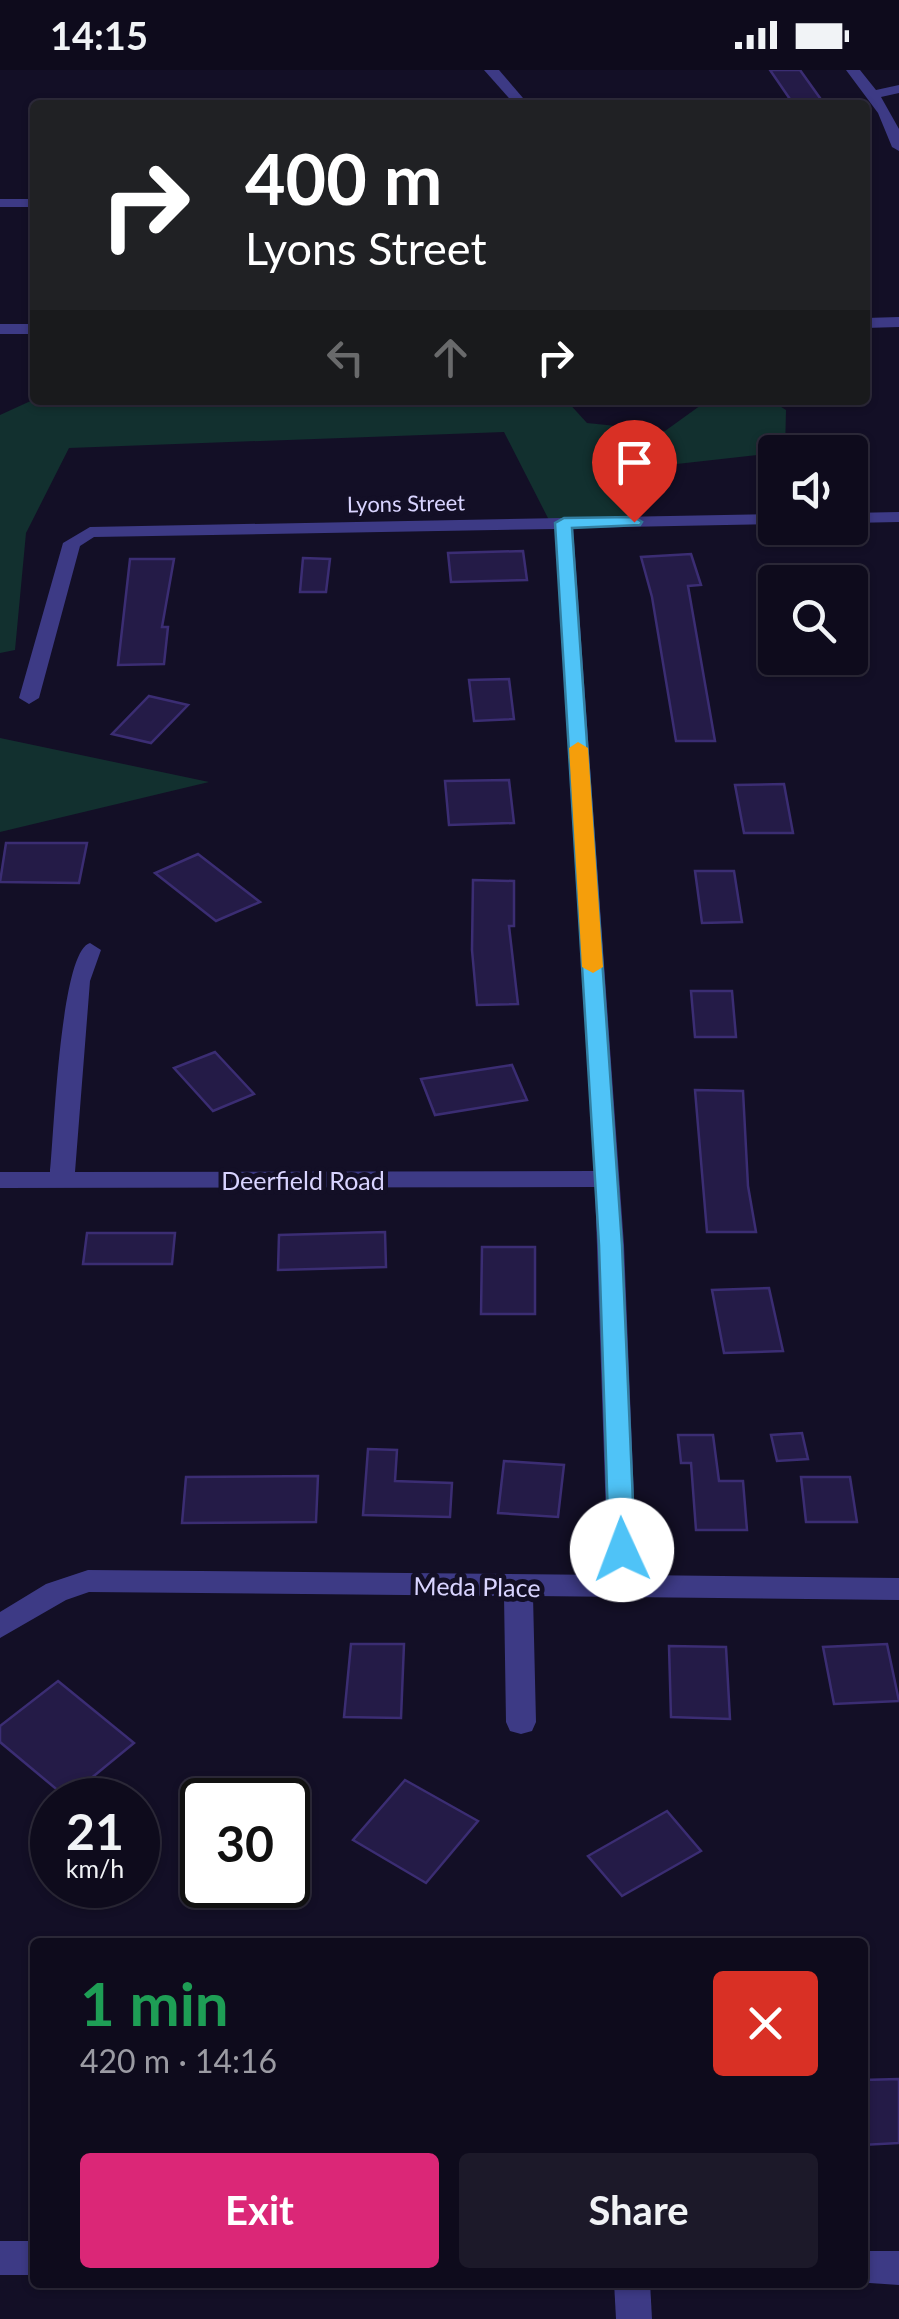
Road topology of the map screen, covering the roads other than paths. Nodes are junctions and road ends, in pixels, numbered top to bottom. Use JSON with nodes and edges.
{"nodes":[{"id":1,"x":491,"y":70,"type":"edge"},
{"id":2,"x":853,"y":70,"type":"edge"},
{"id":3,"x":899,"y":89,"type":"edge"},
{"id":4,"x":873,"y":94,"type":"junction"},
{"id":5,"x":519,"y":100,"type":"edge"},
{"id":6,"x":899,"y":147,"type":"edge"},
{"id":7,"x":0,"y":203,"type":"edge"},
{"id":8,"x":30,"y":203,"type":"edge"},
{"id":9,"x":899,"y":322,"type":"edge"},
{"id":10,"x":870,"y":323,"type":"edge"},
{"id":11,"x":30,"y":328,"type":"edge"},
{"id":12,"x":0,"y":329,"type":"edge"},
{"id":13,"x":899,"y":517,"type":"edge"},
{"id":14,"x":868,"y":518,"type":"edge"},
{"id":15,"x":758,"y":520,"type":"edge"},
{"id":16,"x":564,"y":523,"type":"junction"},
{"id":17,"x":28,"y":698,"type":"dead end"},
{"id":18,"x":90,"y":950,"type":"dead end"},
{"id":19,"x":606,"y":1179,"type":"junction"},
{"id":20,"x":0,"y":1180,"type":"edge"},
{"id":21,"x":62,"y":1180,"type":"junction"},
{"id":22,"x":518,"y":1586,"type":"junction"},
{"id":23,"x":623,"y":1588,"type":"junction"},
{"id":24,"x":899,"y":1590,"type":"edge"},
{"id":25,"x":0,"y":1627,"type":"edge"},
{"id":26,"x":521,"y":1722,"type":"dead end"},
{"id":27,"x":0,"y":2258,"type":"edge"},
{"id":28,"x":30,"y":2258,"type":"edge"},
{"id":29,"x":868,"y":2268,"type":"edge"},
{"id":30,"x":899,"y":2268,"type":"edge"},
{"id":31,"x":632,"y":2288,"type":"edge"},
{"id":32,"x":634,"y":2319,"type":"edge"}],
"edges":[{"from":1,"to":5,"type":"street"},
{"from":2,"to":4,"type":"street"},
{"from":3,"to":4,"type":"street"},
{"from":4,"to":6,"type":"street"},
{"from":7,"to":8,"type":"street"},
{"from":9,"to":10,"type":"street"},
{"from":11,"to":12,"type":"street"},
{"from":13,"to":14,"type":"street"},
{"from":15,"to":16,"type":"street","name":"Lyons Street"},
{"from":16,"to":17,"type":"street","name":"Lyons Street"},
{"from":16,"to":19,"type":"street"},
{"from":18,"to":21,"type":"street"},
{"from":19,"to":21,"type":"street","name":"Deerfield Road"},
{"from":19,"to":23,"type":"street"},
{"from":20,"to":21,"type":"street","name":"Deerfield Road"},
{"from":22,"to":23,"type":"street","name":"Meda Place"},
{"from":22,"to":25,"type":"street","name":"Meda Place"},
{"from":22,"to":26,"type":"street"},
{"from":23,"to":24,"type":"street","name":"Meda Place"},
{"from":27,"to":28,"type":"street"},
{"from":29,"to":30,"type":"street"},
{"from":31,"to":32,"type":"street"}]}
